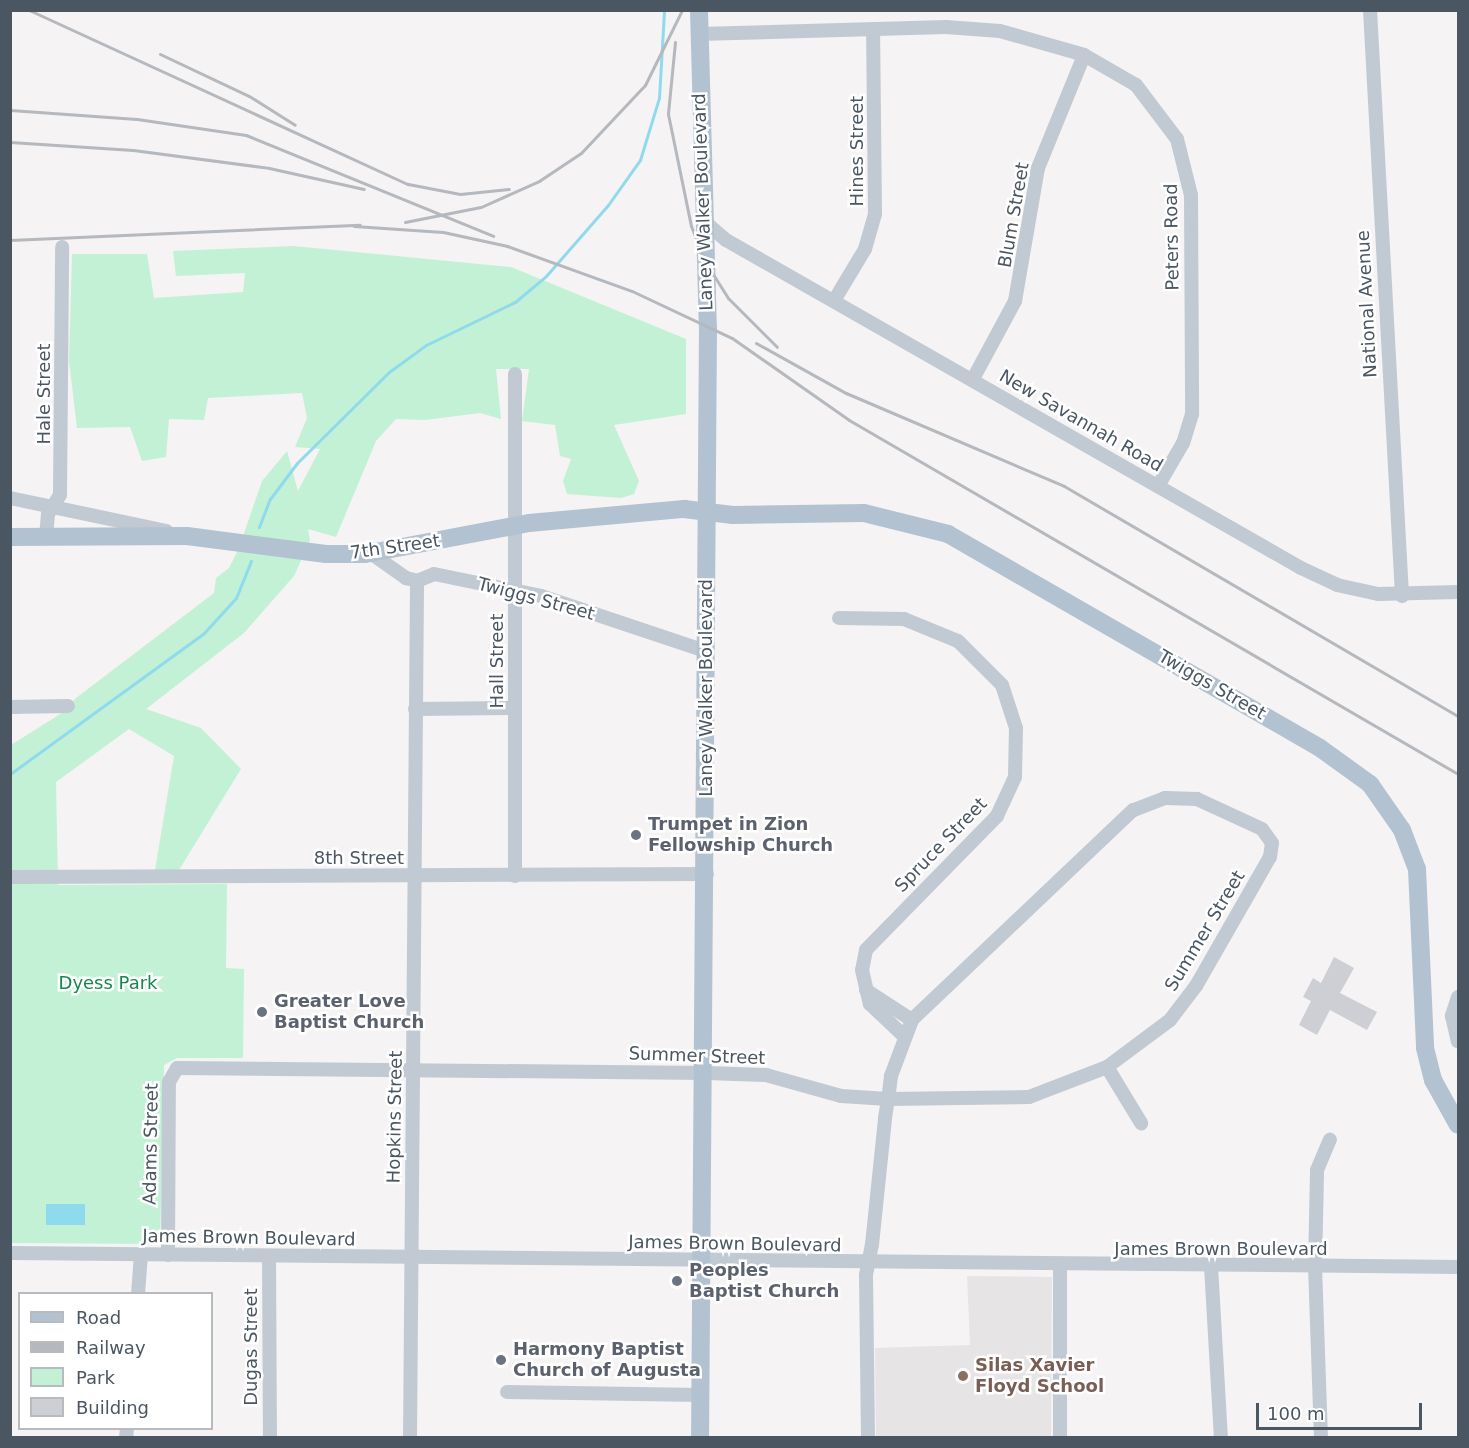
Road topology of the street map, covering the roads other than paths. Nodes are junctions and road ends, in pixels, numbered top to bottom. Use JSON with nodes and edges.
{"nodes":[{"id":1,"x":699,"y":10,"type":"edge"},
{"id":2,"x":1370,"y":10,"type":"edge"},
{"id":3,"x":873,"y":29,"type":"junction"},
{"id":4,"x":698,"y":34,"type":"junction"},
{"id":5,"x":1084,"y":55,"type":"junction"},
{"id":6,"x":704,"y":221,"type":"junction"},
{"id":7,"x":62,"y":247,"type":"dead end"},
{"id":8,"x":835,"y":299,"type":"junction"},
{"id":9,"x":515,"y":374,"type":"dead end"},
{"id":10,"x":973,"y":379,"type":"junction"},
{"id":11,"x":1158,"y":486,"type":"junction"},
{"id":12,"x":10,"y":498,"type":"edge"},
{"id":13,"x":53,"y":506,"type":"junction"},
{"id":14,"x":706,"y":509,"type":"junction"},
{"id":15,"x":515,"y":526,"type":"junction"},
{"id":16,"x":187,"y":536,"type":"junction"},
{"id":17,"x":10,"y":537,"type":"edge"},
{"id":18,"x":46,"y":537,"type":"junction"},
{"id":19,"x":372,"y":554,"type":"junction"},
{"id":20,"x":417,"y":581,"type":"junction"},
{"id":21,"x":515,"y":591,"type":"junction"},
{"id":22,"x":1458,"y":592,"type":"edge"},
{"id":23,"x":1402,"y":596,"type":"junction"},
{"id":24,"x":839,"y":618,"type":"dead end"},
{"id":25,"x":705,"y":651,"type":"junction"},
{"id":26,"x":68,"y":706,"type":"dead end"},
{"id":27,"x":10,"y":707,"type":"edge"},
{"id":28,"x":514,"y":708,"type":"junction"},
{"id":29,"x":415,"y":709,"type":"junction"},
{"id":30,"x":707,"y":874,"type":"junction"},
{"id":31,"x":415,"y":876,"type":"junction"},
{"id":32,"x":514,"y":876,"type":"junction"},
{"id":33,"x":10,"y":877,"type":"edge"},
{"id":34,"x":865,"y":989,"type":"junction"},
{"id":35,"x":1458,"y":997,"type":"edge"},
{"id":36,"x":912,"y":1020,"type":"junction"},
{"id":37,"x":903,"y":1035,"type":"junction"},
{"id":38,"x":1458,"y":1041,"type":"edge"},
{"id":39,"x":1107,"y":1067,"type":"junction"},
{"id":40,"x":413,"y":1068,"type":"junction"},
{"id":41,"x":172,"y":1071,"type":"joint"},
{"id":42,"x":706,"y":1073,"type":"junction"},
{"id":43,"x":888,"y":1099,"type":"junction"},
{"id":44,"x":1141,"y":1123,"type":"dead end"},
{"id":45,"x":1458,"y":1125,"type":"edge"},
{"id":46,"x":1330,"y":1140,"type":"dead end"},
{"id":47,"x":10,"y":1253,"type":"edge"},
{"id":48,"x":141,"y":1254,"type":"junction"},
{"id":49,"x":168,"y":1255,"type":"junction"},
{"id":50,"x":269,"y":1256,"type":"junction"},
{"id":51,"x":411,"y":1258,"type":"junction"},
{"id":52,"x":702,"y":1261,"type":"junction"},
{"id":53,"x":868,"y":1263,"type":"junction"},
{"id":54,"x":1060,"y":1266,"type":"junction"},
{"id":55,"x":1211,"y":1266,"type":"junction"},
{"id":56,"x":1458,"y":1267,"type":"edge"},
{"id":57,"x":1315,"y":1268,"type":"junction"},
{"id":58,"x":138,"y":1292,"type":"edge"},
{"id":59,"x":507,"y":1392,"type":"dead end"},
{"id":60,"x":701,"y":1395,"type":"junction"},
{"id":61,"x":270,"y":1437,"type":"edge"},
{"id":62,"x":410,"y":1437,"type":"edge"},
{"id":63,"x":700,"y":1437,"type":"edge"},
{"id":64,"x":868,"y":1437,"type":"edge"},
{"id":65,"x":1060,"y":1437,"type":"edge"},
{"id":66,"x":1221,"y":1437,"type":"edge"},
{"id":67,"x":1322,"y":1437,"type":"edge"}],
"edges":[{"from":1,"to":4,"type":"main road","name":"Laney Walker Boulevard"},
{"from":2,"to":23,"type":"street","name":"National Avenue"},
{"from":3,"to":4,"type":"street","name":"Peters Road"},
{"from":3,"to":5,"type":"street","name":"Peters Road"},
{"from":3,"to":8,"type":"street","name":"Hines Street"},
{"from":4,"to":6,"type":"main road","name":"Laney Walker Boulevard"},
{"from":5,"to":10,"type":"street","name":"Blum Street"},
{"from":5,"to":11,"type":"street","name":"Peters Road"},
{"from":6,"to":8,"type":"street","name":"New Savannah Road"},
{"from":6,"to":14,"type":"main road","name":"Laney Walker Boulevard"},
{"from":7,"to":13,"type":"street","name":"Hale Street"},
{"from":8,"to":10,"type":"street","name":"New Savannah Road"},
{"from":9,"to":15,"type":"street","name":"Hall Street"},
{"from":10,"to":11,"type":"street","name":"New Savannah Road"},
{"from":11,"to":23,"type":"street","name":"New Savannah Road"},
{"from":12,"to":13,"type":"street"},
{"from":13,"to":16,"type":"street"},
{"from":13,"to":18,"type":"street","name":"Hale Street"},
{"from":14,"to":15,"type":"main road","name":"7th Street"},
{"from":14,"to":25,"type":"main road","name":"Laney Walker Boulevard"},
{"from":14,"to":45,"type":"main road","name":"Twiggs Street"},
{"from":15,"to":19,"type":"main road","name":"7th Street"},
{"from":15,"to":21,"type":"street","name":"Hall Street"},
{"from":16,"to":18,"type":"main road","name":"7th Street"},
{"from":16,"to":19,"type":"main road","name":"7th Street"},
{"from":17,"to":18,"type":"main road","name":"7th Street"},
{"from":19,"to":20,"type":"street"},
{"from":20,"to":21,"type":"street","name":"Twiggs Street"},
{"from":20,"to":29,"type":"street","name":"Hopkins Street"},
{"from":21,"to":25,"type":"street","name":"Twiggs Street"},
{"from":21,"to":28,"type":"street","name":"Hall Street"},
{"from":22,"to":23,"type":"street","name":"New Savannah Road"},
{"from":24,"to":34,"type":"street","name":"Spruce Street"},
{"from":25,"to":30,"type":"main road","name":"Laney Walker Boulevard"},
{"from":26,"to":27,"type":"street"},
{"from":28,"to":29,"type":"street"},
{"from":28,"to":32,"type":"street","name":"Hall Street"},
{"from":29,"to":31,"type":"street","name":"Hopkins Street"},
{"from":30,"to":32,"type":"street","name":"8th Street"},
{"from":30,"to":42,"type":"main road","name":"Laney Walker Boulevard"},
{"from":31,"to":32,"type":"street","name":"8th Street"},
{"from":31,"to":33,"type":"street","name":"8th Street"},
{"from":31,"to":40,"type":"street","name":"Hopkins Street"},
{"from":34,"to":36,"type":"street"},
{"from":34,"to":37,"type":"street","name":"Spruce Street"},
{"from":35,"to":38,"type":"street"},
{"from":36,"to":37,"type":"street"},
{"from":36,"to":39,"type":"street","name":"Summer Street"},
{"from":37,"to":43,"type":"street"},
{"from":39,"to":43,"type":"street","name":"Summer Street"},
{"from":39,"to":44,"type":"street"},
{"from":40,"to":41,"type":"street","name":"Summer Street"},
{"from":40,"to":42,"type":"street","name":"Summer Street"},
{"from":40,"to":51,"type":"street","name":"Hopkins Street"},
{"from":41,"to":49,"type":"street","name":"Adams Street"},
{"from":42,"to":43,"type":"street","name":"Summer Street"},
{"from":42,"to":52,"type":"main road","name":"Laney Walker Boulevard"},
{"from":43,"to":53,"type":"street"},
{"from":46,"to":57,"type":"street"},
{"from":47,"to":48,"type":"street","name":"James Brown Boulevard"},
{"from":48,"to":49,"type":"street","name":"James Brown Boulevard"},
{"from":48,"to":58,"type":"street"},
{"from":49,"to":50,"type":"street","name":"James Brown Boulevard"},
{"from":50,"to":51,"type":"street","name":"James Brown Boulevard"},
{"from":50,"to":61,"type":"street","name":"Dugas Street"},
{"from":51,"to":52,"type":"street","name":"James Brown Boulevard"},
{"from":51,"to":62,"type":"street","name":"Hopkins Street"},
{"from":52,"to":53,"type":"street","name":"James Brown Boulevard"},
{"from":52,"to":60,"type":"main road","name":"Laney Walker Boulevard"},
{"from":53,"to":54,"type":"street","name":"James Brown Boulevard"},
{"from":53,"to":64,"type":"street"},
{"from":54,"to":55,"type":"street","name":"James Brown Boulevard"},
{"from":54,"to":65,"type":"street"},
{"from":55,"to":57,"type":"street","name":"James Brown Boulevard"},
{"from":55,"to":66,"type":"street"},
{"from":56,"to":57,"type":"street","name":"James Brown Boulevard"},
{"from":57,"to":67,"type":"street"},
{"from":59,"to":60,"type":"street"},
{"from":60,"to":63,"type":"main road","name":"Laney Walker Boulevard"}]}
